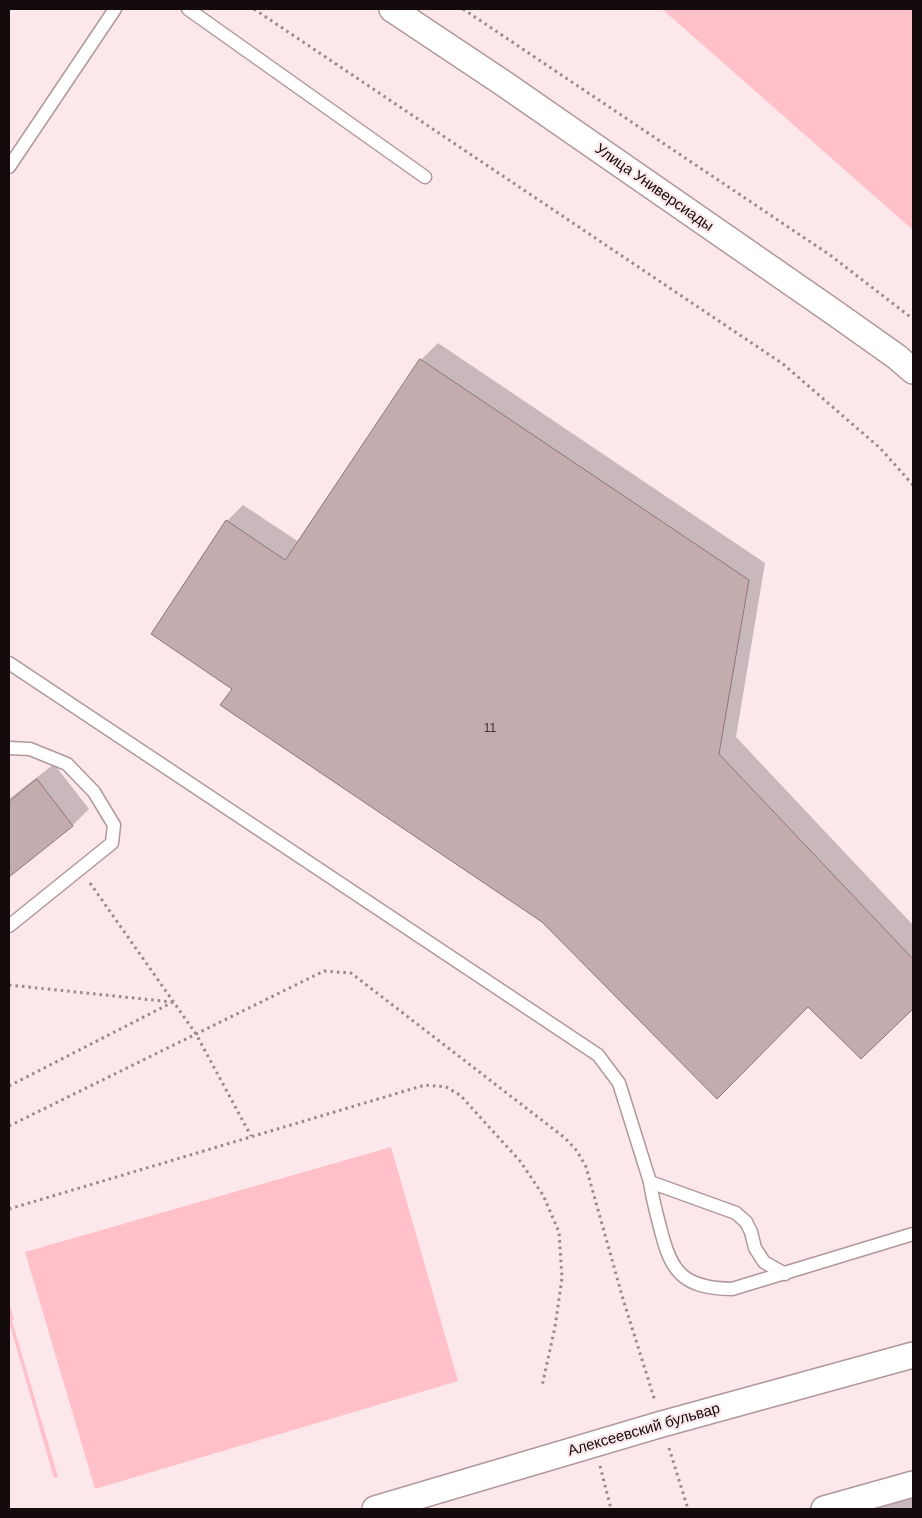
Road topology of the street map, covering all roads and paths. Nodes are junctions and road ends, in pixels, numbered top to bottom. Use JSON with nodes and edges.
{"nodes":[{"id":1,"x":115,"y":9,"type":"edge"},
{"id":2,"x":188,"y":9,"type":"edge"},
{"id":3,"x":254,"y":9,"type":"edge"},
{"id":4,"x":392,"y":9,"type":"edge"},
{"id":5,"x":463,"y":9,"type":"edge"},
{"id":6,"x":9,"y":167,"type":"edge"},
{"id":7,"x":425,"y":177,"type":"dead end"},
{"id":8,"x":913,"y":319,"type":"edge"},
{"id":9,"x":913,"y":371,"type":"edge"},
{"id":10,"x":913,"y":485,"type":"edge"},
{"id":11,"x":9,"y":663,"type":"edge"},
{"id":12,"x":9,"y":748,"type":"edge"},
{"id":13,"x":80,"y":869,"type":"junction"},
{"id":14,"x":9,"y":926,"type":"edge"},
{"id":15,"x":9,"y":985,"type":"edge"},
{"id":16,"x":173,"y":1002,"type":"junction"},
{"id":17,"x":196,"y":1034,"type":"junction"},
{"id":18,"x":9,"y":1086,"type":"edge"},
{"id":19,"x":9,"y":1126,"type":"edge"},
{"id":20,"x":251,"y":1136,"type":"junction"},
{"id":21,"x":650,"y":1182,"type":"junction"},
{"id":22,"x":9,"y":1209,"type":"edge"},
{"id":23,"x":913,"y":1234,"type":"edge"},
{"id":24,"x":785,"y":1274,"type":"junction"},
{"id":25,"x":623,"y":1299,"type":"dead end"},
{"id":26,"x":913,"y":1355,"type":"edge"},
{"id":27,"x":542,"y":1386,"type":"dead end"},
{"id":28,"x":593,"y":1444,"type":"junction"},
{"id":29,"x":913,"y":1484,"type":"edge"},
{"id":30,"x":375,"y":1509,"type":"edge"},
{"id":31,"x":611,"y":1509,"type":"edge"},
{"id":32,"x":824,"y":1509,"type":"edge"}],
"edges":[{"from":1,"to":6,"type":"lane"},
{"from":2,"to":7,"type":"lane"},
{"from":3,"to":10,"type":"path"},
{"from":4,"to":9,"type":"street","name":"Улица Универсиады"},
{"from":5,"to":8,"type":"path"},
{"from":11,"to":21,"type":"lane"},
{"from":12,"to":13,"type":"lane"},
{"from":13,"to":14,"type":"lane"},
{"from":13,"to":16,"type":"path"},
{"from":15,"to":16,"type":"path"},
{"from":16,"to":17,"type":"path"},
{"from":16,"to":18,"type":"path"},
{"from":17,"to":19,"type":"path"},
{"from":17,"to":20,"type":"path"},
{"from":17,"to":25,"type":"path"},
{"from":20,"to":22,"type":"path"},
{"from":20,"to":27,"type":"path"},
{"from":21,"to":24,"type":"lane"},
{"from":21,"to":24,"type":"lane"},
{"from":23,"to":24,"type":"lane"},
{"from":26,"to":28,"type":"street","name":"Алексеевский бульвар"},
{"from":28,"to":30,"type":"street","name":"Алексеевский бульвар"},
{"from":28,"to":31,"type":"path"},
{"from":29,"to":32,"type":"street"}]}
